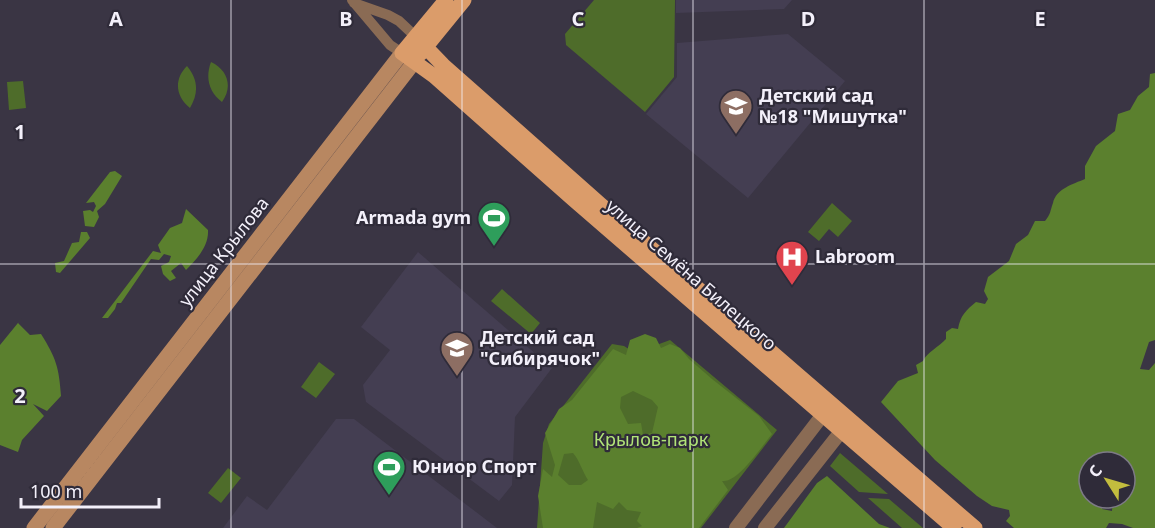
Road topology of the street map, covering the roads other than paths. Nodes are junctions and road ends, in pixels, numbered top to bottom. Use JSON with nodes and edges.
{"nodes":[{"id":1,"x":446,"y":0,"type":"edge"},
{"id":2,"x":464,"y":0,"type":"edge"},
{"id":3,"x":353,"y":1,"type":"edge"},
{"id":4,"x":421,"y":42,"type":"junction"},
{"id":5,"x":408,"y":57,"type":"junction"},
{"id":6,"x":827,"y":409,"type":"junction"},
{"id":7,"x":845,"y":426,"type":"junction"},
{"id":8,"x":34,"y":528,"type":"edge"},
{"id":9,"x":53,"y":528,"type":"edge"},
{"id":10,"x":736,"y":528,"type":"edge"},
{"id":11,"x":765,"y":528,"type":"edge"},
{"id":12,"x":954,"y":528,"type":"edge"},
{"id":13,"x":975,"y":528,"type":"edge"}],
"edges":[{"from":1,"to":4,"type":"main road","name":"улица Крылова"},
{"from":2,"to":4,"type":"main road","name":"улица Крылова"},
{"from":3,"to":4,"type":"street","name":"улица Семёна Билецкого"},
{"from":3,"to":5,"type":"street"},
{"from":4,"to":5,"type":"main road","name":"улица Крылова"},
{"from":4,"to":6,"type":"main road","name":"улица Семёна Билецкого"},
{"from":5,"to":6,"type":"main road","name":"улица Семёна Билецкого"},
{"from":5,"to":8,"type":"main road","name":"улица Крылова"},
{"from":5,"to":9,"type":"main road","name":"улица Крылова"},
{"from":6,"to":7,"type":"main road","name":"улица Семёна Билецкого"},
{"from":6,"to":10,"type":"street"},
{"from":7,"to":11,"type":"street"},
{"from":7,"to":12,"type":"main road","name":"улица Семёна Билецкого"},
{"from":7,"to":13,"type":"main road","name":"улица Семёна Билецкого"}]}
